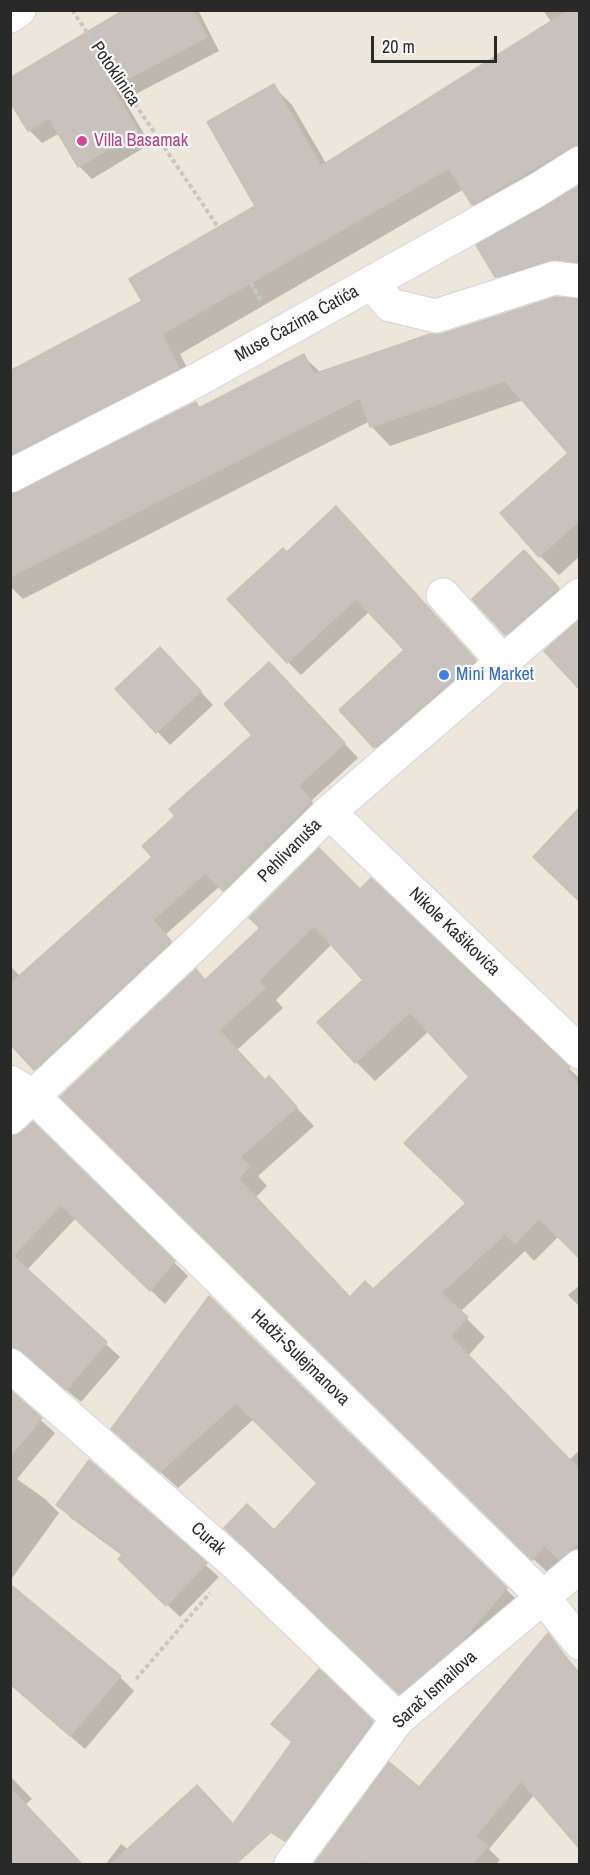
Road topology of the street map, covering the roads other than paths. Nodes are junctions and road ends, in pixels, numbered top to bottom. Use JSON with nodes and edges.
{"nodes":[{"id":1,"x":19,"y":10,"type":"edge"},
{"id":2,"x":10,"y":16,"type":"edge"},
{"id":3,"x":579,"y":163,"type":"edge"},
{"id":4,"x":579,"y":281,"type":"edge"},
{"id":5,"x":372,"y":283,"type":"junction"},
{"id":6,"x":10,"y":476,"type":"edge"},
{"id":7,"x":443,"y":595,"type":"dead end"},
{"id":8,"x":579,"y":595,"type":"edge"},
{"id":9,"x":504,"y":663,"type":"junction"},
{"id":10,"x":329,"y":812,"type":"junction"},
{"id":11,"x":579,"y":1052,"type":"edge"},
{"id":12,"x":18,"y":1099,"type":"edge"},
{"id":13,"x":10,"y":1365,"type":"edge"},
{"id":14,"x":579,"y":1566,"type":"edge"},
{"id":15,"x":542,"y":1596,"type":"junction"},
{"id":16,"x":579,"y":1643,"type":"edge"},
{"id":17,"x":398,"y":1719,"type":"junction"},
{"id":18,"x":300,"y":1861,"type":"edge"}],
"edges":[{"from":1,"to":2,"type":"street"},
{"from":3,"to":5,"type":"street","name":"Muse Ćazima Ćatića"},
{"from":4,"to":5,"type":"street"},
{"from":5,"to":6,"type":"street","name":"Muse Ćazima Ćatića"},
{"from":7,"to":9,"type":"street"},
{"from":8,"to":9,"type":"street","name":"Pehlivanuša"},
{"from":9,"to":10,"type":"street","name":"Pehlivanuša"},
{"from":10,"to":11,"type":"street","name":"Nikole Kašikovića"},
{"from":10,"to":12,"type":"street","name":"Pehlivanuša"},
{"from":12,"to":15,"type":"street","name":"Hadži-Sulejmanova"},
{"from":13,"to":17,"type":"street","name":"Curak"},
{"from":14,"to":15,"type":"street","name":"Sarač Ismailova"},
{"from":15,"to":16,"type":"street","name":"Hadži-Sulejmanova"},
{"from":15,"to":17,"type":"street","name":"Sarač Ismailova"},
{"from":17,"to":18,"type":"street","name":"Sarač Ismailova"}]}
